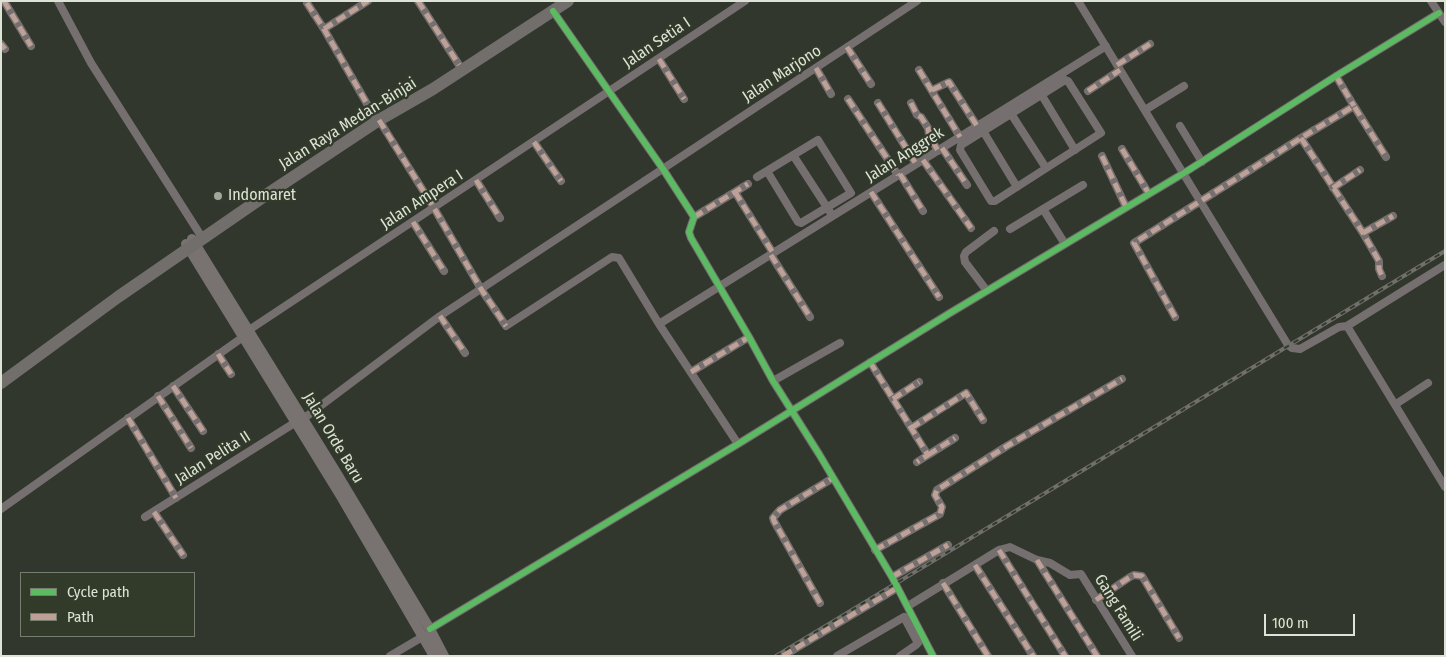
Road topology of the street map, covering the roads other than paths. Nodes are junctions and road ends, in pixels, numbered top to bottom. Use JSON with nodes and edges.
{"nodes":[{"id":1,"x":4,"y":1,"type":"edge"},
{"id":2,"x":58,"y":1,"type":"edge"},
{"id":3,"x":368,"y":1,"type":"edge"},
{"id":4,"x":418,"y":1,"type":"edge"},
{"id":5,"x":568,"y":1,"type":"edge"},
{"id":6,"x":746,"y":1,"type":"edge"},
{"id":7,"x":917,"y":1,"type":"edge"},
{"id":8,"x":1078,"y":1,"type":"edge"},
{"id":9,"x":1431,"y":1,"type":"edge"},
{"id":10,"x":307,"y":3,"type":"dead end"},
{"id":11,"x":553,"y":6,"type":"edge"},
{"id":12,"x":1439,"y":13,"type":"junction"},
{"id":13,"x":1445,"y":22,"type":"edge"},
{"id":14,"x":324,"y":29,"type":"junction"},
{"id":15,"x":1150,"y":44,"type":"dead end"},
{"id":16,"x":31,"y":46,"type":"dead end"},
{"id":17,"x":1106,"y":46,"type":"junction"},
{"id":18,"x":847,"y":47,"type":"junction"},
{"id":19,"x":659,"y":59,"type":"junction"},
{"id":20,"x":459,"y":65,"type":"junction"},
{"id":21,"x":1119,"y":67,"type":"junction"},
{"id":22,"x":816,"y":68,"type":"junction"},
{"id":23,"x":919,"y":70,"type":"dead end"},
{"id":24,"x":1336,"y":76,"type":"junction"},
{"id":25,"x":871,"y":84,"type":"dead end"},
{"id":26,"x":1184,"y":86,"type":"dead end"},
{"id":27,"x":932,"y":90,"type":"junction"},
{"id":28,"x":1088,"y":91,"type":"dead end"},
{"id":29,"x":610,"y":92,"type":"junction"},
{"id":30,"x":831,"y":94,"type":"dead end"},
{"id":31,"x":1041,"y":94,"type":"junction"},
{"id":32,"x":684,"y":99,"type":"dead end"},
{"id":33,"x":848,"y":100,"type":"dead end"},
{"id":34,"x":878,"y":103,"type":"dead end"},
{"id":35,"x":911,"y":103,"type":"dead end"},
{"id":36,"x":1354,"y":106,"type":"junction"},
{"id":37,"x":1009,"y":110,"type":"junction"},
{"id":38,"x":1145,"y":110,"type":"junction"},
{"id":39,"x":377,"y":118,"type":"junction"},
{"id":40,"x":1180,"y":126,"type":"dead end"},
{"id":41,"x":980,"y":128,"type":"junction"},
{"id":42,"x":960,"y":136,"type":"junction"},
{"id":43,"x":1301,"y":138,"type":"junction"},
{"id":44,"x":534,"y":142,"type":"junction"},
{"id":45,"x":940,"y":149,"type":"junction"},
{"id":46,"x":1122,"y":149,"type":"dead end"},
{"id":47,"x":1075,"y":150,"type":"junction"},
{"id":48,"x":793,"y":155,"type":"junction"},
{"id":49,"x":1102,"y":156,"type":"dead end"},
{"id":50,"x":1386,"y":157,"type":"dead end"},
{"id":51,"x":920,"y":162,"type":"junction"},
{"id":52,"x":1202,"y":162,"type":"junction"},
{"id":53,"x":1046,"y":168,"type":"junction"},
{"id":54,"x":663,"y":169,"type":"junction"},
{"id":55,"x":1360,"y":170,"type":"dead end"},
{"id":56,"x":767,"y":172,"type":"junction"},
{"id":57,"x":1184,"y":173,"type":"junction"},
{"id":58,"x":899,"y":174,"type":"junction"},
{"id":59,"x":757,"y":177,"type":"dead end"},
{"id":60,"x":476,"y":180,"type":"junction"},
{"id":61,"x":561,"y":180,"type":"dead end"},
{"id":62,"x":748,"y":184,"type":"dead end"},
{"id":63,"x":967,"y":185,"type":"dead end"},
{"id":64,"x":1083,"y":185,"type":"dead end"},
{"id":65,"x":1017,"y":187,"type":"junction"},
{"id":66,"x":1333,"y":188,"type":"junction"},
{"id":67,"x":735,"y":192,"type":"junction"},
{"id":68,"x":871,"y":192,"type":"junction"},
{"id":69,"x":1149,"y":194,"type":"junction"},
{"id":70,"x":1200,"y":200,"type":"junction"},
{"id":71,"x":1126,"y":207,"type":"junction"},
{"id":72,"x":434,"y":208,"type":"junction"},
{"id":73,"x":827,"y":208,"type":"junction"},
{"id":74,"x":1043,"y":209,"type":"junction"},
{"id":75,"x":923,"y":211,"type":"dead end"},
{"id":76,"x":832,"y":216,"type":"junction"},
{"id":77,"x":1393,"y":216,"type":"dead end"},
{"id":78,"x":694,"y":217,"type":"junction"},
{"id":79,"x":500,"y":218,"type":"dead end"},
{"id":80,"x":413,"y":222,"type":"junction"},
{"id":81,"x":971,"y":228,"type":"dead end"},
{"id":82,"x":1010,"y":229,"type":"dead end"},
{"id":83,"x":994,"y":231,"type":"dead end"},
{"id":84,"x":1363,"y":233,"type":"junction"},
{"id":85,"x":194,"y":241,"type":"junction"},
{"id":86,"x":1064,"y":244,"type":"junction"},
{"id":87,"x":772,"y":254,"type":"junction"},
{"id":88,"x":1445,"y":265,"type":"edge"},
{"id":89,"x":444,"y":271,"type":"dead end"},
{"id":90,"x":1382,"y":276,"type":"dead end"},
{"id":91,"x":719,"y":286,"type":"junction"},
{"id":92,"x":481,"y":288,"type":"junction"},
{"id":93,"x":987,"y":291,"type":"junction"},
{"id":94,"x":939,"y":297,"type":"dead end"},
{"id":95,"x":440,"y":316,"type":"junction"},
{"id":96,"x":810,"y":317,"type":"dead end"},
{"id":97,"x":1175,"y":317,"type":"dead end"},
{"id":98,"x":659,"y":324,"type":"junction"},
{"id":99,"x":1347,"y":326,"type":"junction"},
{"id":100,"x":246,"y":334,"type":"junction"},
{"id":101,"x":750,"y":337,"type":"junction"},
{"id":102,"x":840,"y":343,"type":"dead end"},
{"id":103,"x":465,"y":353,"type":"dead end"},
{"id":104,"x":218,"y":354,"type":"junction"},
{"id":105,"x":870,"y":362,"type":"junction"},
{"id":106,"x":691,"y":372,"type":"junction"},
{"id":107,"x":1,"y":373,"type":"edge"},
{"id":108,"x":231,"y":374,"type":"dead end"},
{"id":109,"x":1122,"y":380,"type":"dead end"},
{"id":110,"x":773,"y":381,"type":"junction"},
{"id":111,"x":919,"y":382,"type":"dead end"},
{"id":112,"x":1,"y":383,"type":"edge"},
{"id":113,"x":1428,"y":383,"type":"dead end"},
{"id":114,"x":173,"y":386,"type":"junction"},
{"id":115,"x":158,"y":396,"type":"junction"},
{"id":116,"x":893,"y":399,"type":"junction"},
{"id":117,"x":1396,"y":404,"type":"junction"},
{"id":118,"x":792,"y":410,"type":"junction"},
{"id":119,"x":128,"y":418,"type":"junction"},
{"id":120,"x":299,"y":420,"type":"junction"},
{"id":121,"x":983,"y":420,"type":"dead end"},
{"id":122,"x":911,"y":428,"type":"junction"},
{"id":123,"x":203,"y":431,"type":"dead end"},
{"id":124,"x":955,"y":438,"type":"dead end"},
{"id":125,"x":738,"y":444,"type":"junction"},
{"id":126,"x":191,"y":448,"type":"dead end"},
{"id":127,"x":928,"y":455,"type":"junction"},
{"id":128,"x":917,"y":462,"type":"dead end"},
{"id":129,"x":834,"y":478,"type":"junction"},
{"id":130,"x":1445,"y":486,"type":"edge"},
{"id":131,"x":176,"y":498,"type":"junction"},
{"id":132,"x":1,"y":509,"type":"edge"},
{"id":133,"x":154,"y":512,"type":"junction"},
{"id":134,"x":146,"y":517,"type":"dead end"},
{"id":135,"x":948,"y":545,"type":"dead end"},
{"id":136,"x":875,"y":550,"type":"junction"},
{"id":137,"x":999,"y":550,"type":"junction"},
{"id":138,"x":183,"y":555,"type":"dead end"},
{"id":139,"x":1037,"y":560,"type":"junction"},
{"id":140,"x":975,"y":565,"type":"junction"},
{"id":141,"x":892,"y":577,"type":"junction"},
{"id":142,"x":943,"y":583,"type":"junction"},
{"id":143,"x":897,"y":588,"type":"junction"},
{"id":144,"x":1096,"y":600,"type":"junction"},
{"id":145,"x":820,"y":604,"type":"dead end"},
{"id":146,"x":908,"y":606,"type":"junction"},
{"id":147,"x":427,"y":632,"type":"junction"},
{"id":148,"x":1180,"y":638,"type":"dead end"},
{"id":149,"x":390,"y":656,"type":"edge"},
{"id":150,"x":434,"y":656,"type":"edge"},
{"id":151,"x":444,"y":656,"type":"edge"},
{"id":152,"x":783,"y":656,"type":"edge"},
{"id":153,"x":837,"y":656,"type":"edge"},
{"id":154,"x":900,"y":656,"type":"edge"},
{"id":155,"x":933,"y":656,"type":"edge"},
{"id":156,"x":988,"y":656,"type":"edge"},
{"id":157,"x":1033,"y":656,"type":"edge"},
{"id":158,"x":1065,"y":656,"type":"edge"},
{"id":159,"x":1097,"y":656,"type":"edge"},
{"id":160,"x":1132,"y":656,"type":"edge"}],
"edges":[{"from":1,"to":16,"type":"street"},
{"from":2,"to":85,"type":"street"},
{"from":3,"to":14,"type":"street"},
{"from":4,"to":20,"type":"street"},
{"from":5,"to":11,"type":"highway","name":"Jalan Raya Medan-Binjai"},
{"from":6,"to":19,"type":"street","name":"Jalan Setia I"},
{"from":7,"to":18,"type":"street","name":"Jalan Marjono"},
{"from":8,"to":17,"type":"street"},
{"from":9,"to":12,"type":"street"},
{"from":10,"to":14,"type":"street"},
{"from":11,"to":20,"type":"highway","name":"Jalan Raya Medan-Binjai"},
{"from":11,"to":29,"type":"street"},
{"from":11,"to":39,"type":"highway","name":"Jalan Raya Medan-Binjai"},
{"from":12,"to":13,"type":"street"},
{"from":12,"to":24,"type":"street"},
{"from":14,"to":39,"type":"street"},
{"from":15,"to":21,"type":"street"},
{"from":17,"to":21,"type":"street"},
{"from":17,"to":37,"type":"street","name":"Jalan Anggrek"},
{"from":18,"to":22,"type":"street","name":"Jalan Marjono"},
{"from":18,"to":25,"type":"street"},
{"from":19,"to":29,"type":"street","name":"Jalan Setia I"},
{"from":19,"to":32,"type":"street"},
{"from":20,"to":39,"type":"highway","name":"Jalan Raya Medan-Binjai"},
{"from":21,"to":28,"type":"street"},
{"from":21,"to":38,"type":"street"},
{"from":22,"to":30,"type":"street"},
{"from":22,"to":54,"type":"street","name":"Jalan Marjono"},
{"from":23,"to":27,"type":"street"},
{"from":24,"to":36,"type":"street"},
{"from":24,"to":52,"type":"street"},
{"from":26,"to":38,"type":"street"},
{"from":27,"to":41,"type":"street"},
{"from":27,"to":42,"type":"street"},
{"from":29,"to":44,"type":"street","name":"Jalan Ampera I"},
{"from":29,"to":54,"type":"street"},
{"from":31,"to":37,"type":"street"},
{"from":31,"to":47,"type":"street"},
{"from":31,"to":47,"type":"street"},
{"from":33,"to":58,"type":"street"},
{"from":34,"to":51,"type":"street"},
{"from":35,"to":45,"type":"street"},
{"from":36,"to":43,"type":"street"},
{"from":36,"to":50,"type":"street"},
{"from":37,"to":41,"type":"street","name":"Jalan Anggrek"},
{"from":37,"to":53,"type":"street"},
{"from":38,"to":57,"type":"street"},
{"from":39,"to":72,"type":"street"},
{"from":39,"to":85,"type":"highway","name":"Jalan Raya Medan-Binjai"},
{"from":40,"to":52,"type":"street"},
{"from":41,"to":42,"type":"street","name":"Jalan Anggrek"},
{"from":41,"to":65,"type":"street"},
{"from":41,"to":65,"type":"street"},
{"from":42,"to":45,"type":"street","name":"Jalan Anggrek"},
{"from":43,"to":66,"type":"street"},
{"from":43,"to":70,"type":"street"},
{"from":44,"to":60,"type":"street","name":"Jalan Ampera I"},
{"from":44,"to":61,"type":"street"},
{"from":45,"to":51,"type":"street","name":"Jalan Anggrek"},
{"from":45,"to":63,"type":"street"},
{"from":46,"to":69,"type":"street"},
{"from":47,"to":53,"type":"street"},
{"from":48,"to":56,"type":"street"},
{"from":48,"to":73,"type":"street"},
{"from":48,"to":73,"type":"street"},
{"from":49,"to":71,"type":"street"},
{"from":51,"to":58,"type":"street","name":"Jalan Anggrek"},
{"from":51,"to":81,"type":"street"},
{"from":52,"to":57,"type":"street"},
{"from":53,"to":65,"type":"street"},
{"from":54,"to":78,"type":"street"},
{"from":54,"to":92,"type":"street","name":"Jalan Marjono"},
{"from":55,"to":66,"type":"street"},
{"from":56,"to":59,"type":"street"},
{"from":56,"to":73,"type":"street"},
{"from":57,"to":69,"type":"street"},
{"from":57,"to":70,"type":"street"},
{"from":58,"to":68,"type":"street","name":"Jalan Anggrek"},
{"from":58,"to":75,"type":"street"},
{"from":60,"to":72,"type":"street","name":"Jalan Ampera I"},
{"from":60,"to":79,"type":"street"},
{"from":62,"to":67,"type":"street"},
{"from":64,"to":74,"type":"street"},
{"from":66,"to":84,"type":"street"},
{"from":67,"to":78,"type":"street"},
{"from":67,"to":87,"type":"street"},
{"from":68,"to":76,"type":"street","name":"Jalan Anggrek"},
{"from":68,"to":94,"type":"street"},
{"from":69,"to":71,"type":"street"},
{"from":70,"to":97,"type":"street"},
{"from":70,"to":99,"type":"street"},
{"from":71,"to":86,"type":"street"},
{"from":72,"to":80,"type":"street","name":"Jalan Ampera I"},
{"from":72,"to":92,"type":"street"},
{"from":73,"to":76,"type":"street"},
{"from":74,"to":82,"type":"street"},
{"from":74,"to":86,"type":"street"},
{"from":76,"to":87,"type":"street","name":"Jalan Anggrek"},
{"from":77,"to":84,"type":"street"},
{"from":78,"to":91,"type":"street"},
{"from":80,"to":89,"type":"street"},
{"from":80,"to":100,"type":"street","name":"Jalan Ampera I"},
{"from":83,"to":93,"type":"street"},
{"from":84,"to":90,"type":"street"},
{"from":85,"to":100,"type":"main road","name":"Jalan Orde Baru"},
{"from":85,"to":107,"type":"highway","name":"Jalan Raya Medan-Binjai"},
{"from":85,"to":112,"type":"highway","name":"Jalan Raya Medan-Binjai"},
{"from":86,"to":93,"type":"street"},
{"from":87,"to":91,"type":"street","name":"Jalan Anggrek"},
{"from":87,"to":96,"type":"street"},
{"from":88,"to":99,"type":"street"},
{"from":91,"to":98,"type":"street","name":"Jalan Anggrek"},
{"from":91,"to":101,"type":"street"},
{"from":92,"to":95,"type":"street","name":"Jalan Pelita II"},
{"from":92,"to":98,"type":"street"},
{"from":93,"to":105,"type":"street"},
{"from":95,"to":103,"type":"street"},
{"from":95,"to":120,"type":"street","name":"Jalan Pelita II"},
{"from":98,"to":106,"type":"street"},
{"from":99,"to":117,"type":"street"},
{"from":100,"to":104,"type":"street","name":"Jalan Ampera I"},
{"from":100,"to":120,"type":"main road","name":"Jalan Orde Baru"},
{"from":101,"to":106,"type":"street"},
{"from":101,"to":110,"type":"street"},
{"from":102,"to":110,"type":"street"},
{"from":104,"to":108,"type":"street"},
{"from":104,"to":114,"type":"street","name":"Jalan Ampera I"},
{"from":105,"to":116,"type":"street"},
{"from":105,"to":118,"type":"street"},
{"from":106,"to":125,"type":"street"},
{"from":109,"to":136,"type":"street"},
{"from":110,"to":118,"type":"street"},
{"from":111,"to":116,"type":"street"},
{"from":113,"to":117,"type":"street"},
{"from":114,"to":115,"type":"street","name":"Jalan Ampera I"},
{"from":114,"to":123,"type":"street"},
{"from":115,"to":119,"type":"street","name":"Jalan Ampera I"},
{"from":115,"to":126,"type":"street"},
{"from":116,"to":122,"type":"street"},
{"from":117,"to":130,"type":"street"},
{"from":118,"to":125,"type":"street"},
{"from":118,"to":129,"type":"street"},
{"from":119,"to":131,"type":"street"},
{"from":119,"to":132,"type":"street","name":"Jalan Ampera I"},
{"from":120,"to":131,"type":"street","name":"Jalan Pelita II"},
{"from":120,"to":147,"type":"main road","name":"Jalan Orde Baru"},
{"from":121,"to":122,"type":"street"},
{"from":122,"to":127,"type":"street"},
{"from":124,"to":127,"type":"street"},
{"from":125,"to":147,"type":"street"},
{"from":127,"to":128,"type":"street"},
{"from":129,"to":136,"type":"street"},
{"from":129,"to":145,"type":"street"},
{"from":131,"to":133,"type":"street","name":"Jalan Pelita II"},
{"from":133,"to":134,"type":"street","name":"Jalan Pelita II"},
{"from":133,"to":138,"type":"street"},
{"from":135,"to":141,"type":"street"},
{"from":136,"to":141,"type":"street"},
{"from":137,"to":139,"type":"street"},
{"from":137,"to":140,"type":"street"},
{"from":137,"to":158,"type":"street"},
{"from":139,"to":144,"type":"street","name":"Gang Famili"},
{"from":139,"to":159,"type":"street"},
{"from":140,"to":142,"type":"street"},
{"from":140,"to":157,"type":"street"},
{"from":141,"to":143,"type":"street"},
{"from":142,"to":146,"type":"street"},
{"from":142,"to":156,"type":"street"},
{"from":143,"to":146,"type":"street"},
{"from":143,"to":152,"type":"street"},
{"from":144,"to":148,"type":"street"},
{"from":144,"to":160,"type":"street","name":"Gang Famili"},
{"from":146,"to":155,"type":"street"},
{"from":147,"to":149,"type":"street"},
{"from":147,"to":150,"type":"main road","name":"Jalan Orde Baru"},
{"from":147,"to":151,"type":"main road","name":"Jalan Orde Baru"},
{"from":153,"to":154,"type":"street"}]}
